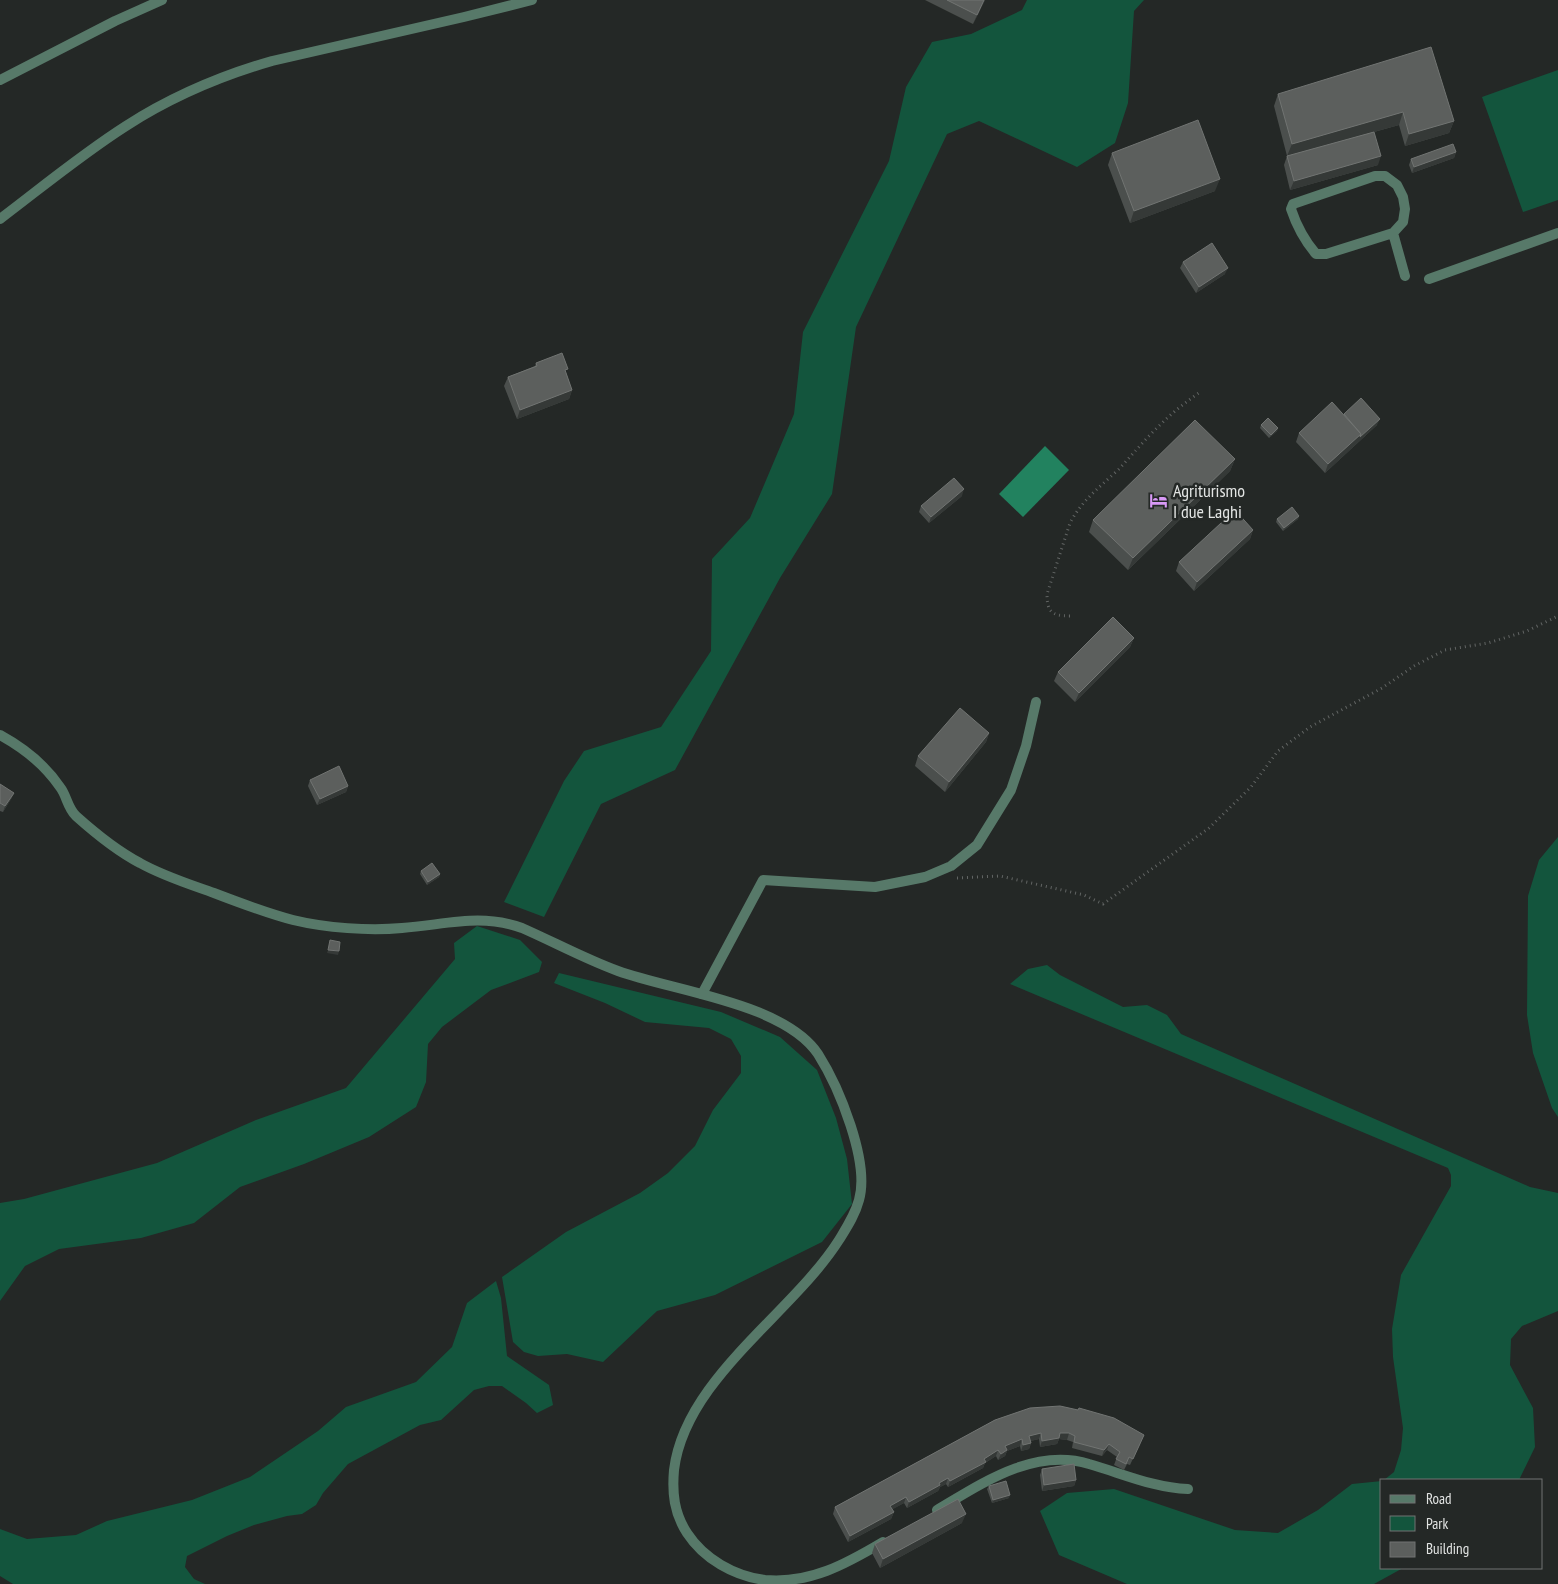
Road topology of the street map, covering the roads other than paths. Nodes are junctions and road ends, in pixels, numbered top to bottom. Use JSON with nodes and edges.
{"nodes":[{"id":1,"x":162,"y":0,"type":"edge"},
{"id":2,"x":532,"y":0,"type":"edge"},
{"id":3,"x":0,"y":80,"type":"edge"},
{"id":4,"x":0,"y":219,"type":"edge"},
{"id":5,"x":1393,"y":233,"type":"junction"},
{"id":6,"x":1558,"y":233,"type":"edge"},
{"id":7,"x":1405,"y":276,"type":"dead end"},
{"id":8,"x":1429,"y":279,"type":"dead end"},
{"id":9,"x":1036,"y":702,"type":"dead end"},
{"id":10,"x":0,"y":735,"type":"edge"},
{"id":11,"x":702,"y":994,"type":"junction"},
{"id":12,"x":1188,"y":1489,"type":"dead end"},
{"id":13,"x":924,"y":1518,"type":"edge"},
{"id":14,"x":890,"y":1538,"type":"edge"}],
"edges":[{"from":1,"to":3,"type":"street"},
{"from":2,"to":4,"type":"street"},
{"from":5,"to":5,"type":"street"},
{"from":5,"to":7,"type":"street"},
{"from":6,"to":8,"type":"street"},
{"from":9,"to":11,"type":"street"},
{"from":10,"to":11,"type":"street"},
{"from":11,"to":14,"type":"street"},
{"from":12,"to":13,"type":"street"}]}
